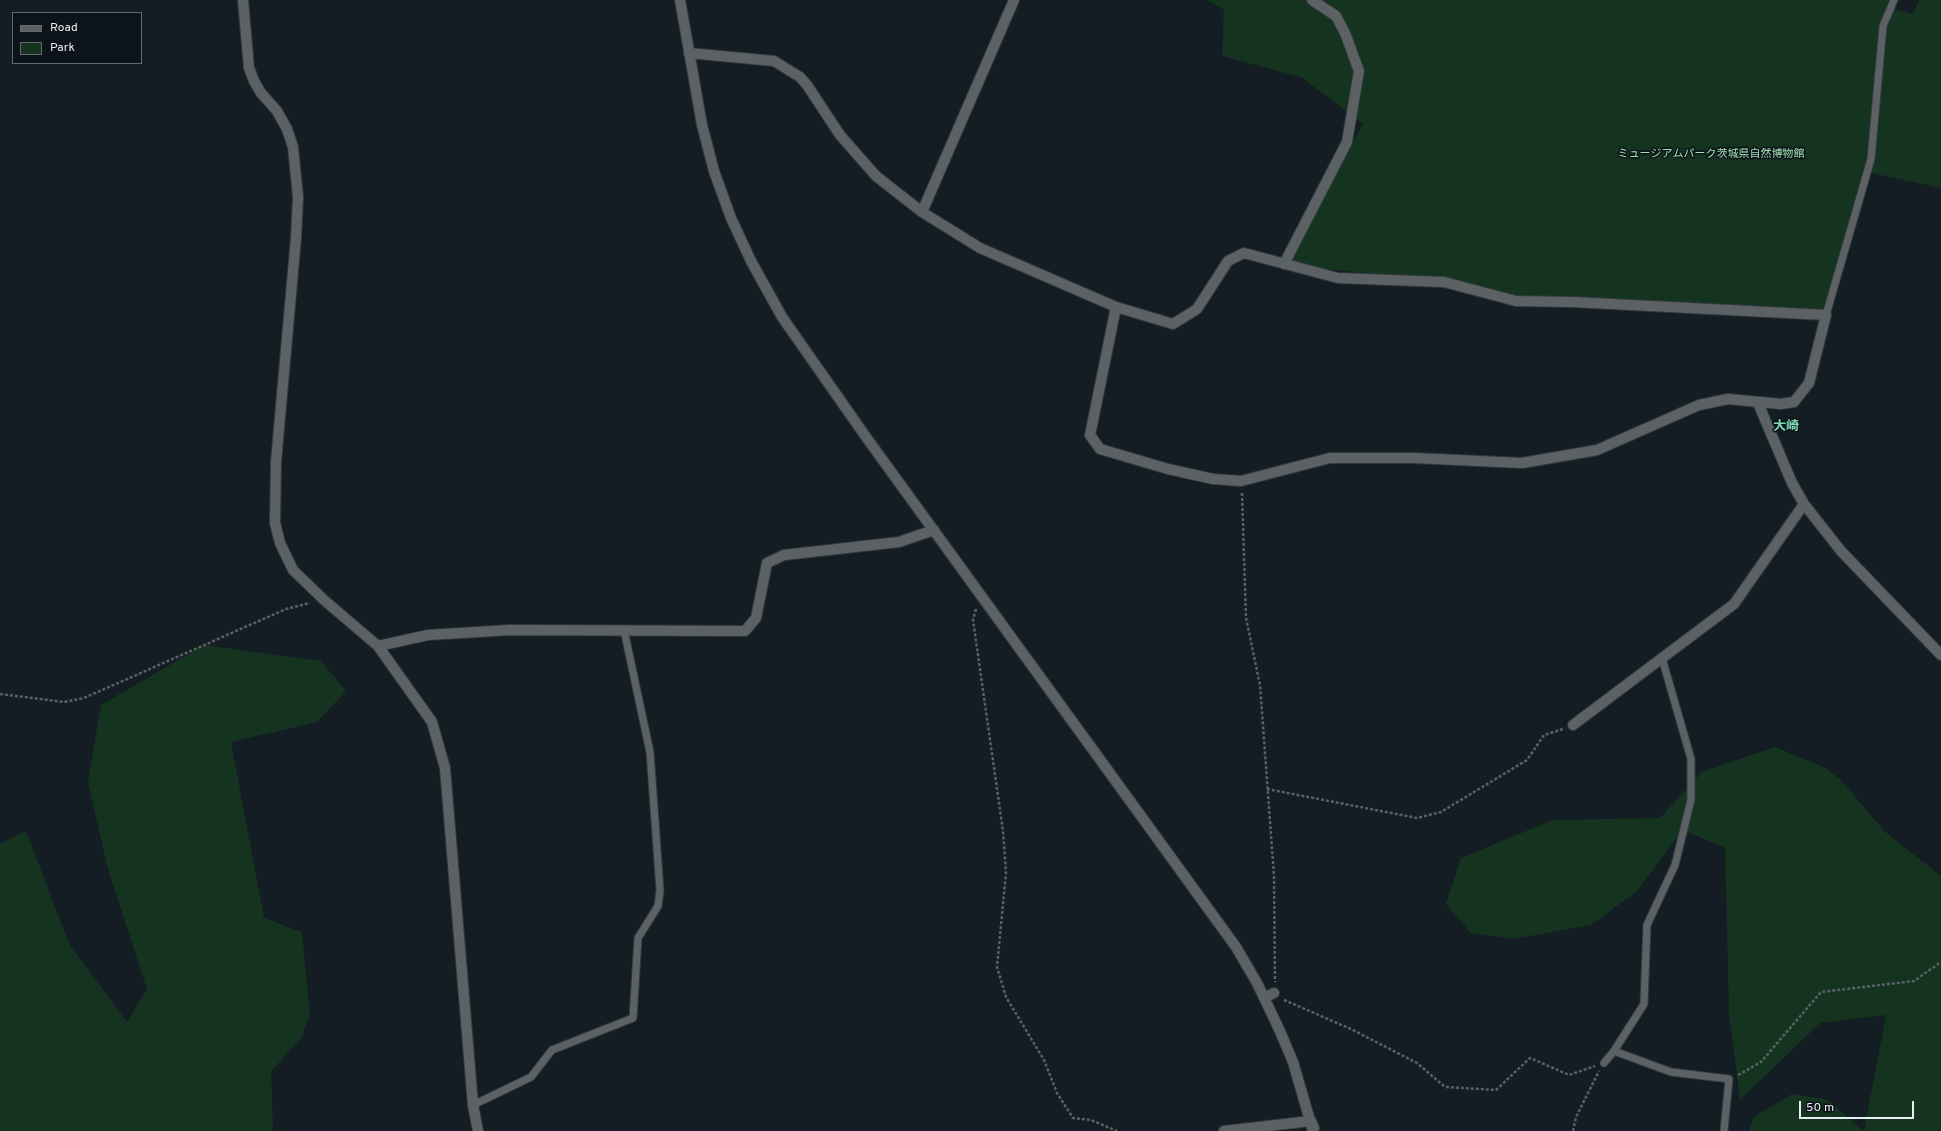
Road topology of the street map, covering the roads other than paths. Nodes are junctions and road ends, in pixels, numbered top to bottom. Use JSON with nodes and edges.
{"nodes":[{"id":1,"x":243,"y":0,"type":"edge"},
{"id":2,"x":680,"y":0,"type":"edge"},
{"id":3,"x":1014,"y":0,"type":"edge"},
{"id":4,"x":1312,"y":0,"type":"edge"},
{"id":5,"x":1894,"y":0,"type":"edge"},
{"id":6,"x":688,"y":53,"type":"junction"},
{"id":7,"x":922,"y":212,"type":"junction"},
{"id":8,"x":1284,"y":264,"type":"junction"},
{"id":9,"x":1116,"y":307,"type":"junction"},
{"id":10,"x":1826,"y":315,"type":"junction"},
{"id":11,"x":1758,"y":403,"type":"junction"},
{"id":12,"x":1804,"y":504,"type":"junction"},
{"id":13,"x":934,"y":530,"type":"junction"},
{"id":14,"x":624,"y":630,"type":"junction"},
{"id":15,"x":378,"y":646,"type":"junction"},
{"id":16,"x":1941,"y":655,"type":"edge"},
{"id":17,"x":1662,"y":658,"type":"junction"},
{"id":18,"x":1572,"y":725,"type":"road end"},
{"id":19,"x":1274,"y":993,"type":"road end"},
{"id":20,"x":1265,"y":998,"type":"junction"},
{"id":21,"x":1614,"y":1051,"type":"junction"},
{"id":22,"x":1604,"y":1063,"type":"road end"},
{"id":23,"x":473,"y":1105,"type":"junction"},
{"id":24,"x":1312,"y":1126,"type":"edge"},
{"id":25,"x":478,"y":1131,"type":"edge"},
{"id":26,"x":1224,"y":1131,"type":"edge"},
{"id":27,"x":1316,"y":1131,"type":"edge"},
{"id":28,"x":1724,"y":1131,"type":"edge"}],
"edges":[{"from":1,"to":15,"type":"street"},
{"from":2,"to":6,"type":"street"},
{"from":3,"to":7,"type":"street"},
{"from":4,"to":8,"type":"street"},
{"from":5,"to":10,"type":"lane"},
{"from":6,"to":7,"type":"street"},
{"from":6,"to":13,"type":"street"},
{"from":7,"to":9,"type":"street"},
{"from":8,"to":9,"type":"street"},
{"from":8,"to":10,"type":"street"},
{"from":9,"to":11,"type":"street"},
{"from":10,"to":11,"type":"street"},
{"from":11,"to":12,"type":"street"},
{"from":12,"to":16,"type":"street"},
{"from":12,"to":17,"type":"street"},
{"from":13,"to":14,"type":"street"},
{"from":13,"to":20,"type":"street"},
{"from":14,"to":15,"type":"street"},
{"from":14,"to":23,"type":"lane"},
{"from":15,"to":23,"type":"street"},
{"from":17,"to":18,"type":"street"},
{"from":17,"to":21,"type":"lane"},
{"from":19,"to":20,"type":"street"},
{"from":20,"to":24,"type":"street"},
{"from":21,"to":22,"type":"lane"},
{"from":21,"to":28,"type":"lane"},
{"from":23,"to":25,"type":"street"},
{"from":24,"to":26,"type":"street"},
{"from":24,"to":27,"type":"street"}]}
